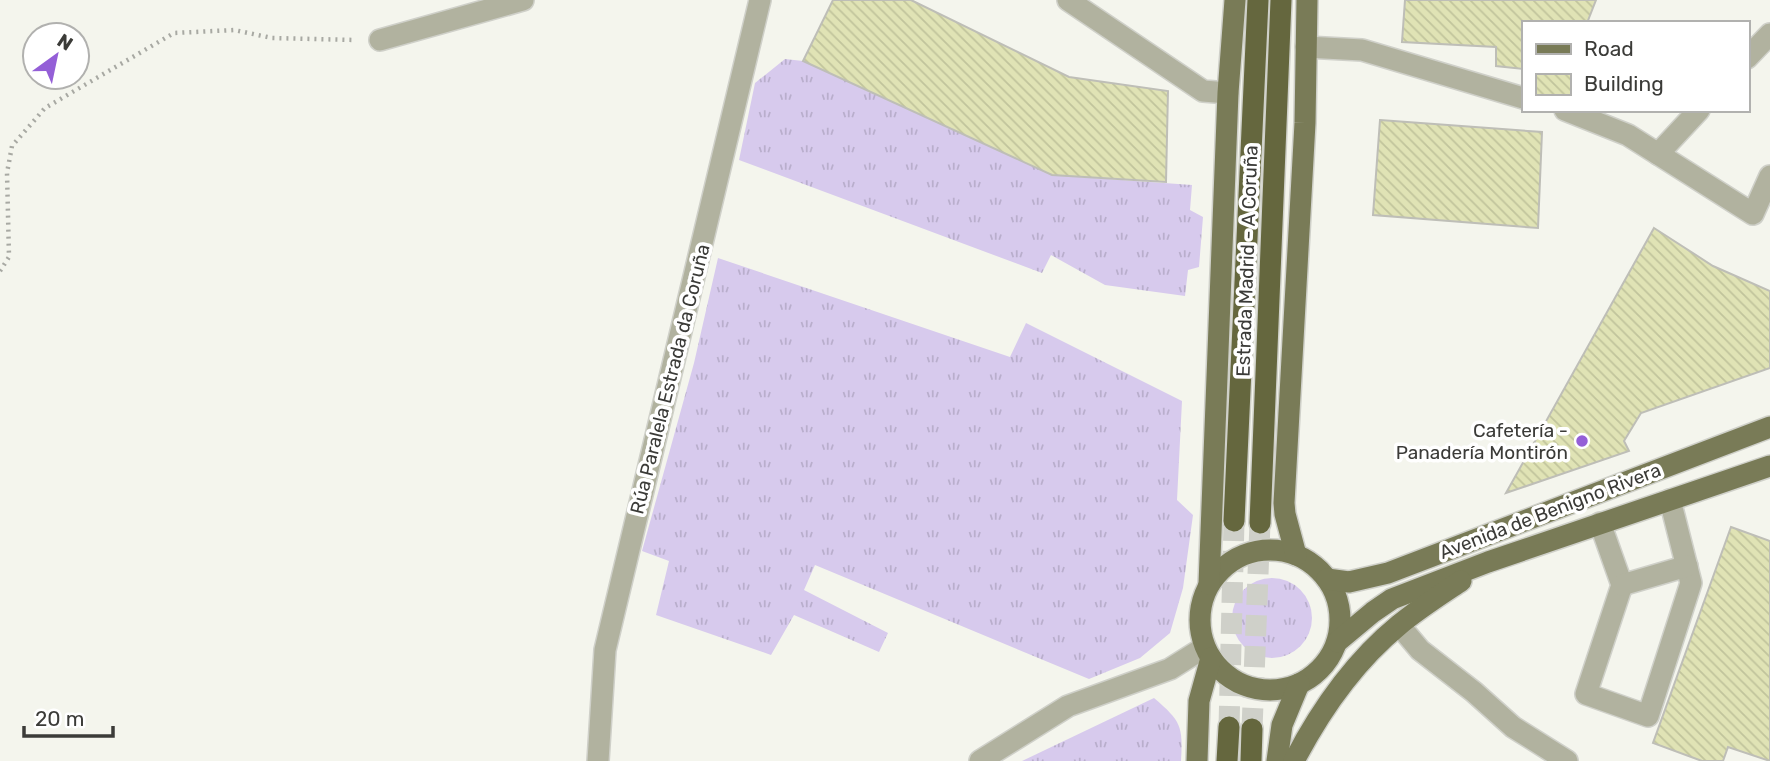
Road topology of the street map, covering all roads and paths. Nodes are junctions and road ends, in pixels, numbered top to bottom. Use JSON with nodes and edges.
{"nodes":[{"id":1,"x":523,"y":0,"type":"edge"},
{"id":2,"x":760,"y":0,"type":"edge"},
{"id":3,"x":1068,"y":0,"type":"edge"},
{"id":4,"x":1235,"y":0,"type":"edge"},
{"id":5,"x":1258,"y":0,"type":"edge"},
{"id":6,"x":1281,"y":0,"type":"edge"},
{"id":7,"x":1307,"y":0,"type":"edge"},
{"id":8,"x":1770,"y":34,"type":"edge"},
{"id":9,"x":380,"y":40,"type":"joint"},
{"id":10,"x":1306,"y":47,"type":"junction"},
{"id":11,"x":1749,"y":56,"type":"edge"},
{"id":12,"x":1228,"y":93,"type":"junction"},
{"id":13,"x":1522,"y":97,"type":"edge"},
{"id":14,"x":1570,"y":112,"type":"edge"},
{"id":15,"x":1697,"y":112,"type":"edge"},
{"id":16,"x":1658,"y":154,"type":"junction"},
{"id":17,"x":1770,"y":176,"type":"edge"},
{"id":18,"x":0,"y":271,"type":"edge"},
{"id":19,"x":1770,"y":428,"type":"edge"},
{"id":20,"x":1770,"y":466,"type":"edge"},
{"id":21,"x":1670,"y":500,"type":"junction"},
{"id":22,"x":1234,"y":521,"type":"tunnel mouth"},
{"id":23,"x":1260,"y":523,"type":"tunnel mouth"},
{"id":24,"x":1600,"y":523,"type":"junction"},
{"id":25,"x":1296,"y":555,"type":"junction"},
{"id":26,"x":1488,"y":562,"type":"junction"},
{"id":27,"x":1687,"y":566,"type":"junction"},
{"id":28,"x":1327,"y":579,"type":"junction"},
{"id":29,"x":1209,"y":584,"type":"junction"},
{"id":30,"x":1622,"y":585,"type":"junction"},
{"id":31,"x":1399,"y":625,"type":"junction"},
{"id":32,"x":1337,"y":642,"type":"junction"},
{"id":33,"x":1208,"y":652,"type":"junction"},
{"id":34,"x":1300,"y":684,"type":"junction"},
{"id":35,"x":1228,"y":727,"type":"tunnel mouth"},
{"id":36,"x":1252,"y":729,"type":"tunnel mouth"},
{"id":37,"x":598,"y":761,"type":"edge"},
{"id":38,"x":980,"y":761,"type":"edge"},
{"id":39,"x":1198,"y":761,"type":"edge"},
{"id":40,"x":1227,"y":761,"type":"edge"},
{"id":41,"x":1251,"y":761,"type":"edge"},
{"id":42,"x":1277,"y":761,"type":"edge"},
{"id":43,"x":1294,"y":761,"type":"edge"},
{"id":44,"x":1567,"y":761,"type":"edge"}],
"edges":[{"from":1,"to":9,"type":"street"},
{"from":2,"to":37,"type":"street","name":"Rúa Paralela Estrada da Coruña"},
{"from":3,"to":12,"type":"street"},
{"from":4,"to":12,"type":"main road"},
{"from":5,"to":22,"type":"highway","name":"Estrada Madrid - A Coruña"},
{"from":6,"to":23,"type":"highway","name":"Estrada Madrid - A Coruña"},
{"from":7,"to":10,"type":"main road"},
{"from":8,"to":11,"type":"street"},
{"from":9,"to":18,"type":"path"},
{"from":10,"to":13,"type":"street"},
{"from":10,"to":25,"type":"main road"},
{"from":12,"to":29,"type":"main road"},
{"from":14,"to":16,"type":"street"},
{"from":15,"to":16,"type":"street"},
{"from":16,"to":17,"type":"street"},
{"from":19,"to":28,"type":"main road","name":"Avenida de Benigno Rivera"},
{"from":20,"to":21,"type":"main road","name":"Avenida de Benigno Rivera"},
{"from":21,"to":24,"type":"main road","name":"Avenida de Benigno Rivera"},
{"from":21,"to":27,"type":"street"},
{"from":24,"to":26,"type":"main road","name":"Avenida de Benigno Rivera"},
{"from":24,"to":30,"type":"street"},
{"from":25,"to":28,"type":"main road"},
{"from":25,"to":29,"type":"main road"},
{"from":26,"to":31,"type":"main road"},
{"from":26,"to":32,"type":"main road","name":"Avenida de Benigno Rivera"},
{"from":27,"to":30,"type":"street"},
{"from":27,"to":30,"type":"street"},
{"from":28,"to":32,"type":"main road"},
{"from":29,"to":33,"type":"main road"},
{"from":31,"to":43,"type":"main road"},
{"from":31,"to":44,"type":"street"},
{"from":32,"to":34,"type":"main road"},
{"from":33,"to":34,"type":"main road"},
{"from":33,"to":38,"type":"street"},
{"from":33,"to":39,"type":"main road"},
{"from":34,"to":42,"type":"main road"},
{"from":35,"to":40,"type":"highway"},
{"from":36,"to":41,"type":"highway"}]}
